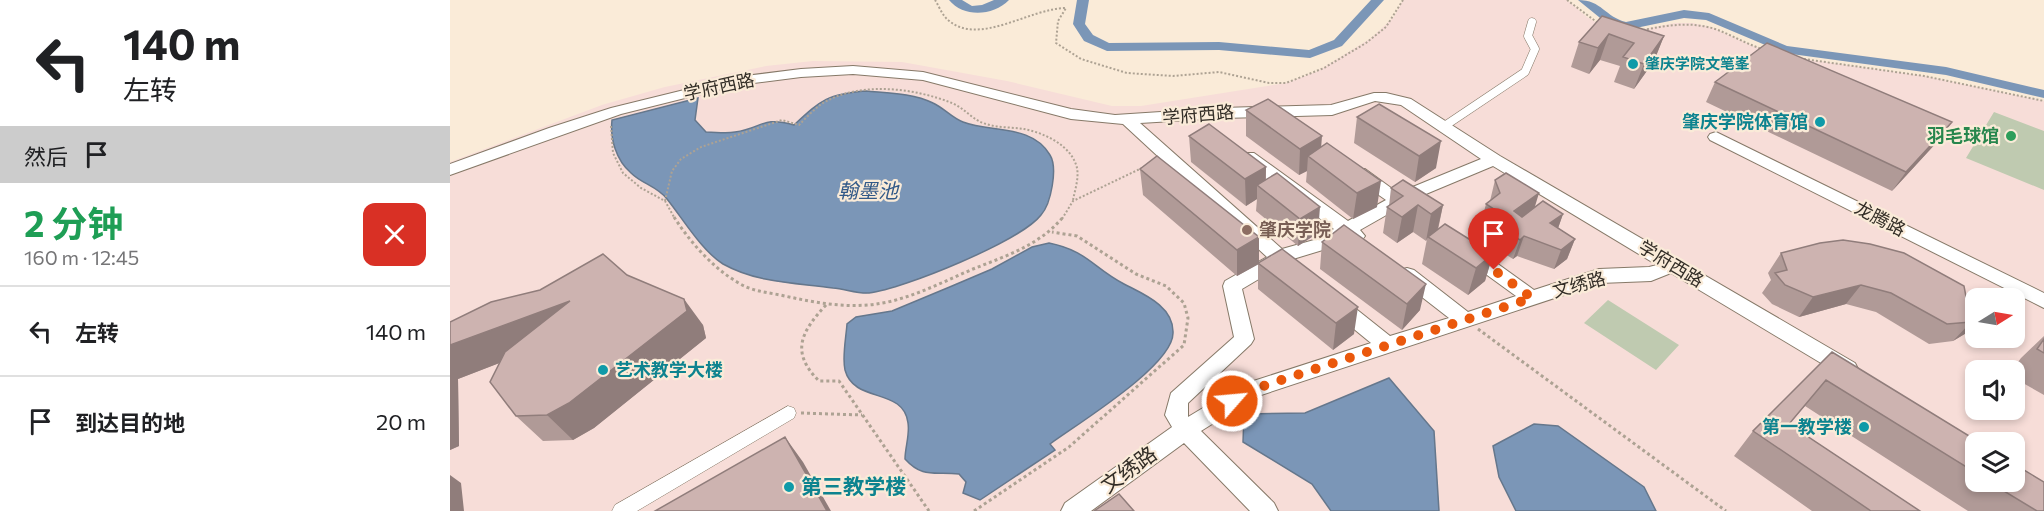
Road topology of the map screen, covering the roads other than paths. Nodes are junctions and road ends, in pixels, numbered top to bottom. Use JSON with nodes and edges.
{"nodes":[{"id":1,"x":1532,"y":22,"type":"dead end"},
{"id":2,"x":1272,"y":111,"type":"junction"},
{"id":3,"x":1128,"y":120,"type":"junction"},
{"id":4,"x":1292,"y":124,"type":"edge"},
{"id":5,"x":1443,"y":127,"type":"junction"},
{"id":6,"x":1716,"y":137,"type":"dead end"},
{"id":7,"x":1230,"y":144,"type":"edge"},
{"id":8,"x":1494,"y":160,"type":"junction"},
{"id":9,"x":1350,"y":166,"type":"edge"},
{"id":10,"x":450,"y":170,"type":"edge"},
{"id":11,"x":1398,"y":201,"type":"junction"},
{"id":12,"x":1417,"y":214,"type":"edge"},
{"id":13,"x":1347,"y":230,"type":"junction"},
{"id":14,"x":1455,"y":242,"type":"edge"},
{"id":15,"x":1365,"y":243,"type":"edge"},
{"id":16,"x":1280,"y":258,"type":"junction"},
{"id":17,"x":1392,"y":264,"type":"edge"},
{"id":18,"x":1674,"y":266,"type":"junction"},
{"id":19,"x":1298,"y":273,"type":"edge"},
{"id":20,"x":1324,"y":294,"type":"edge"},
{"id":21,"x":1532,"y":298,"type":"junction"},
{"id":22,"x":2044,"y":302,"type":"edge"},
{"id":23,"x":1465,"y":320,"type":"junction"},
{"id":24,"x":1387,"y":345,"type":"junction"},
{"id":25,"x":1865,"y":379,"type":"edge"},
{"id":26,"x":788,"y":413,"type":"road end"},
{"id":27,"x":1185,"y":430,"type":"junction"},
{"id":28,"x":621,"y":511,"type":"edge"},
{"id":29,"x":1073,"y":511,"type":"edge"},
{"id":30,"x":1266,"y":511,"type":"edge"}],
"edges":[{"from":1,"to":5,"type":"lane"},
{"from":2,"to":3,"type":"street","name":"学府西路"},
{"from":2,"to":4,"type":"street"},
{"from":2,"to":5,"type":"street","name":"学府西路"},
{"from":3,"to":10,"type":"street","name":"学府西路"},
{"from":3,"to":16,"type":"street"},
{"from":5,"to":8,"type":"street","name":"学府西路"},
{"from":6,"to":22,"type":"street","name":"龙腾路"},
{"from":7,"to":13,"type":"street"},
{"from":8,"to":11,"type":"street"},
{"from":8,"to":18,"type":"street","name":"学府西路"},
{"from":9,"to":11,"type":"street"},
{"from":11,"to":12,"type":"street"},
{"from":11,"to":13,"type":"street"},
{"from":13,"to":15,"type":"street"},
{"from":13,"to":16,"type":"street"},
{"from":14,"to":21,"type":"street"},
{"from":16,"to":19,"type":"street"},
{"from":16,"to":27,"type":"street"},
{"from":17,"to":23,"type":"street"},
{"from":18,"to":21,"type":"street","name":"文绣路"},
{"from":18,"to":25,"type":"street","name":"学府西路"},
{"from":20,"to":24,"type":"street"},
{"from":21,"to":23,"type":"street","name":"文绣路"},
{"from":23,"to":24,"type":"street","name":"文绣路"},
{"from":24,"to":27,"type":"street","name":"文绣路"},
{"from":26,"to":28,"type":"street"},
{"from":27,"to":29,"type":"street","name":"文绣路"},
{"from":27,"to":30,"type":"street"}]}
